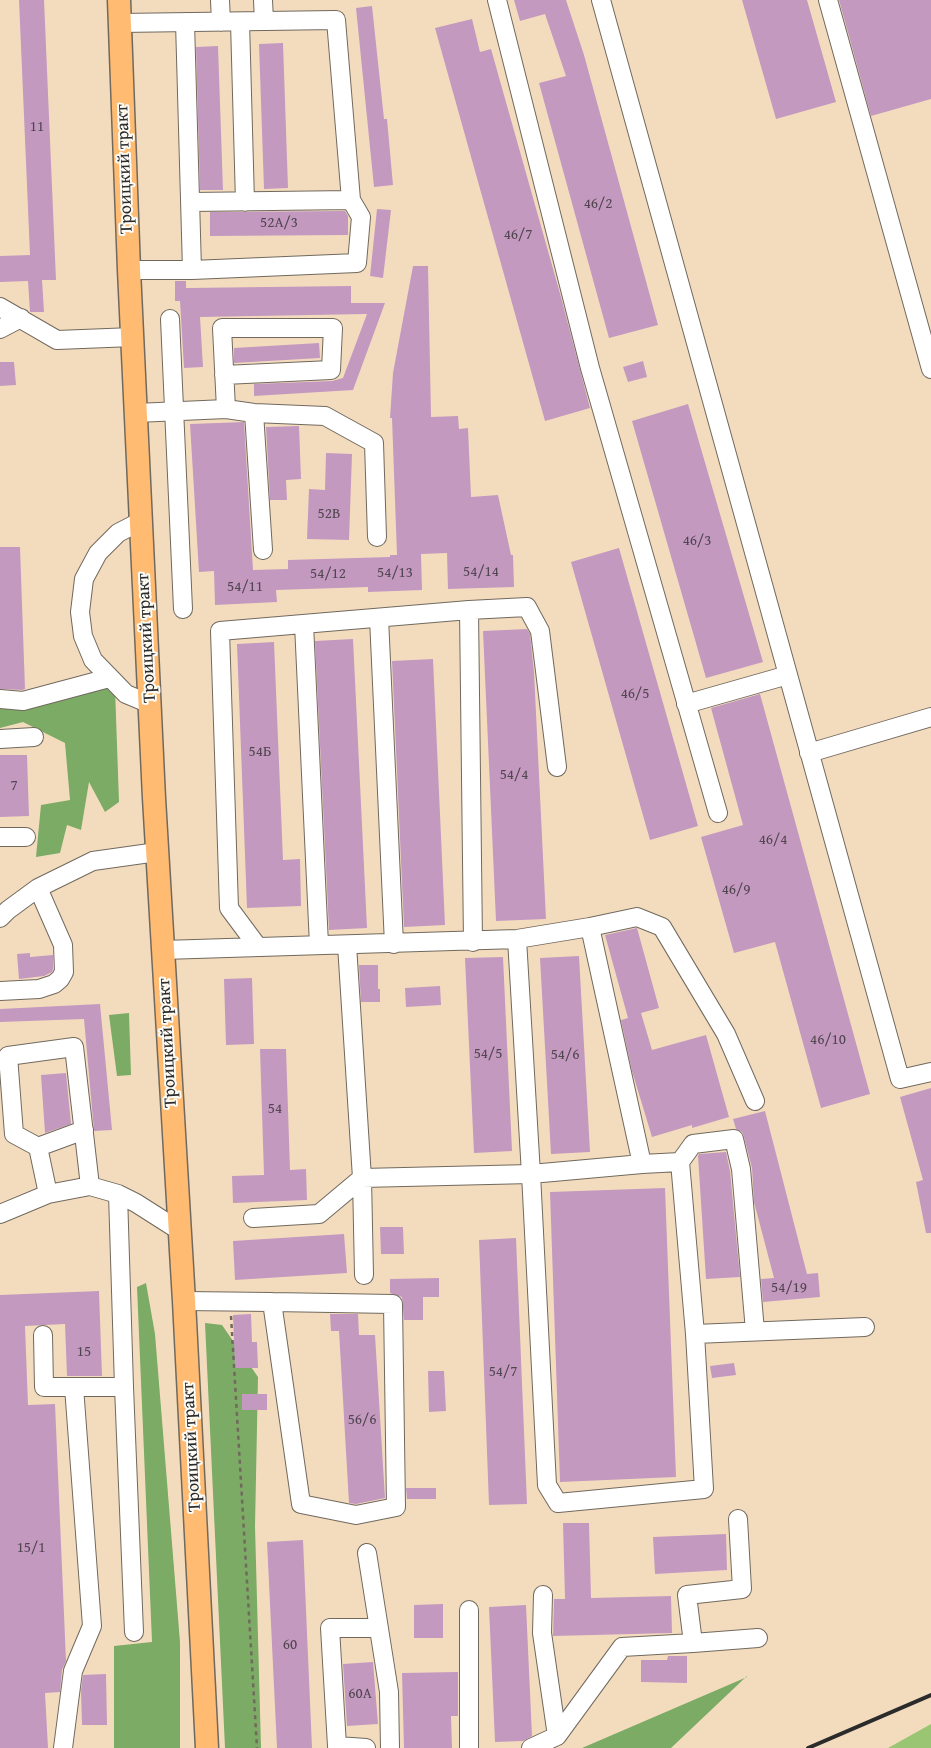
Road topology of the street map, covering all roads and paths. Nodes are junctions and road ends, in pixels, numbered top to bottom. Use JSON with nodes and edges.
{"nodes":[{"id":1,"x":119,"y":0,"type":"edge"},
{"id":2,"x":220,"y":0,"type":"edge"},
{"id":3,"x":263,"y":0,"type":"edge"},
{"id":4,"x":497,"y":0,"type":"edge"},
{"id":5,"x":601,"y":0,"type":"edge"},
{"id":6,"x":828,"y":0,"type":"edge"},
{"id":7,"x":264,"y":21,"type":"junction"},
{"id":8,"x":185,"y":22,"type":"junction"},
{"id":9,"x":221,"y":22,"type":"junction"},
{"id":10,"x":240,"y":22,"type":"junction"},
{"id":11,"x":120,"y":23,"type":"junction"},
{"id":12,"x":351,"y":200,"type":"junction"},
{"id":13,"x":191,"y":202,"type":"junction"},
{"id":14,"x":245,"y":202,"type":"junction"},
{"id":15,"x":129,"y":270,"type":"junction"},
{"id":16,"x":192,"y":270,"type":"junction"},
{"id":17,"x":0,"y":307,"type":"edge"},
{"id":18,"x":924,"y":313,"type":"edge"},
{"id":19,"x":21,"y":318,"type":"junction"},
{"id":20,"x":170,"y":319,"type":"dead end"},
{"id":21,"x":0,"y":329,"type":"edge"},
{"id":22,"x":132,"y":338,"type":"junction"},
{"id":23,"x":931,"y":369,"type":"edge"},
{"id":24,"x":224,"y":375,"type":"junction"},
{"id":25,"x":226,"y":408,"type":"junction"},
{"id":26,"x":174,"y":411,"type":"junction"},
{"id":27,"x":136,"y":413,"type":"junction"},
{"id":28,"x":254,"y":413,"type":"junction"},
{"id":29,"x":141,"y":521,"type":"junction"},
{"id":30,"x":378,"y":537,"type":"dead end"},
{"id":31,"x":262,"y":550,"type":"dead end"},
{"id":32,"x":183,"y":609,"type":"dead end"},
{"id":33,"x":469,"y":610,"type":"junction"},
{"id":34,"x":379,"y":618,"type":"junction"},
{"id":35,"x":304,"y":624,"type":"junction"},
{"id":36,"x":788,"y":675,"type":"junction"},
{"id":37,"x":109,"y":678,"type":"junction"},
{"id":38,"x":0,"y":699,"type":"edge"},
{"id":39,"x":150,"y":704,"type":"junction"},
{"id":40,"x":686,"y":704,"type":"junction"},
{"id":41,"x":931,"y":717,"type":"edge"},
{"id":42,"x":34,"y":737,"type":"dead end"},
{"id":43,"x":0,"y":739,"type":"edge"},
{"id":44,"x":809,"y":753,"type":"junction"},
{"id":45,"x":557,"y":767,"type":"dead end"},
{"id":46,"x":718,"y":813,"type":"dead end"},
{"id":47,"x":0,"y":837,"type":"edge"},
{"id":48,"x":26,"y":837,"type":"dead end"},
{"id":49,"x":157,"y":852,"type":"junction"},
{"id":50,"x":38,"y":888,"type":"junction"},
{"id":51,"x":5,"y":908,"type":"edge"},
{"id":52,"x":590,"y":927,"type":"junction"},
{"id":53,"x":517,"y":939,"type":"junction"},
{"id":54,"x":473,"y":942,"type":"junction"},
{"id":55,"x":394,"y":944,"type":"junction"},
{"id":56,"x":318,"y":945,"type":"junction"},
{"id":57,"x":347,"y":945,"type":"junction"},
{"id":58,"x":258,"y":947,"type":"junction"},
{"id":59,"x":163,"y":950,"type":"junction"},
{"id":60,"x":0,"y":991,"type":"edge"},
{"id":61,"x":931,"y":1072,"type":"edge"},
{"id":62,"x":755,"y":1102,"type":"dead end"},
{"id":63,"x":84,"y":1130,"type":"junction"},
{"id":64,"x":38,"y":1147,"type":"junction"},
{"id":65,"x":680,"y":1162,"type":"junction"},
{"id":66,"x":642,"y":1164,"type":"junction"},
{"id":67,"x":531,"y":1174,"type":"junction"},
{"id":68,"x":362,"y":1178,"type":"junction"},
{"id":69,"x":90,"y":1186,"type":"junction"},
{"id":70,"x":48,"y":1194,"type":"junction"},
{"id":71,"x":118,"y":1194,"type":"junction"},
{"id":72,"x":0,"y":1214,"type":"edge"},
{"id":73,"x":253,"y":1218,"type":"dead end"},
{"id":74,"x":180,"y":1232,"type":"junction"},
{"id":75,"x":364,"y":1275,"type":"dead end"},
{"id":76,"x":184,"y":1301,"type":"junction"},
{"id":77,"x":230,"y":1302,"type":"junction"},
{"id":78,"x":272,"y":1302,"type":"junction"},
{"id":79,"x":865,"y":1327,"type":"dead end"},
{"id":80,"x":755,"y":1331,"type":"junction"},
{"id":81,"x":695,"y":1334,"type":"junction"},
{"id":82,"x":43,"y":1335,"type":"dead end"},
{"id":83,"x":74,"y":1387,"type":"junction"},
{"id":84,"x":124,"y":1387,"type":"junction"},
{"id":85,"x":738,"y":1520,"type":"dead end"},
{"id":86,"x":367,"y":1552,"type":"dead end"},
{"id":87,"x":544,"y":1595,"type":"dead end"},
{"id":88,"x":469,"y":1610,"type":"dead end"},
{"id":89,"x":379,"y":1628,"type":"junction"},
{"id":90,"x":134,"y":1632,"type":"dead end"},
{"id":91,"x":758,"y":1638,"type":"dead end"},
{"id":92,"x":693,"y":1643,"type":"junction"},
{"id":93,"x":557,"y":1736,"type":"junction"},
{"id":94,"x":63,"y":1748,"type":"edge"},
{"id":95,"x":208,"y":1748,"type":"edge"},
{"id":96,"x":258,"y":1748,"type":"edge"},
{"id":97,"x":366,"y":1748,"type":"edge"},
{"id":98,"x":390,"y":1748,"type":"edge"},
{"id":99,"x":469,"y":1748,"type":"edge"},
{"id":100,"x":531,"y":1748,"type":"edge"}],
"edges":[{"from":1,"to":11,"type":"main road","name":"Троицкий тракт"},
{"from":2,"to":9,"type":"street"},
{"from":3,"to":7,"type":"street"},
{"from":4,"to":40,"type":"street"},
{"from":5,"to":36,"type":"street"},
{"from":6,"to":18,"type":"street"},
{"from":7,"to":10,"type":"street"},
{"from":7,"to":12,"type":"street"},
{"from":8,"to":9,"type":"street"},
{"from":8,"to":11,"type":"street"},
{"from":8,"to":13,"type":"street"},
{"from":9,"to":10,"type":"street"},
{"from":10,"to":14,"type":"street"},
{"from":11,"to":15,"type":"main road","name":"Троицкий тракт"},
{"from":12,"to":14,"type":"street"},
{"from":12,"to":16,"type":"street"},
{"from":13,"to":14,"type":"street"},
{"from":13,"to":16,"type":"street"},
{"from":15,"to":16,"type":"street"},
{"from":15,"to":22,"type":"main road","name":"Троицкий тракт"},
{"from":17,"to":19,"type":"street"},
{"from":18,"to":23,"type":"street"},
{"from":19,"to":21,"type":"street"},
{"from":19,"to":22,"type":"street"},
{"from":20,"to":26,"type":"street"},
{"from":22,"to":27,"type":"main road","name":"Троицкий тракт"},
{"from":24,"to":24,"type":"street"},
{"from":24,"to":25,"type":"street"},
{"from":25,"to":26,"type":"street"},
{"from":25,"to":28,"type":"street"},
{"from":26,"to":27,"type":"street"},
{"from":26,"to":32,"type":"street"},
{"from":27,"to":29,"type":"main road","name":"Троицкий тракт"},
{"from":28,"to":30,"type":"street"},
{"from":28,"to":31,"type":"street"},
{"from":29,"to":37,"type":"street"},
{"from":29,"to":39,"type":"main road","name":"Троицкий тракт"},
{"from":33,"to":34,"type":"street"},
{"from":33,"to":45,"type":"street"},
{"from":33,"to":54,"type":"street"},
{"from":34,"to":35,"type":"street"},
{"from":34,"to":55,"type":"street"},
{"from":35,"to":56,"type":"street"},
{"from":35,"to":58,"type":"street"},
{"from":36,"to":40,"type":"street"},
{"from":36,"to":44,"type":"street"},
{"from":37,"to":38,"type":"street"},
{"from":37,"to":39,"type":"street"},
{"from":39,"to":49,"type":"main road","name":"Троицкий тракт"},
{"from":40,"to":46,"type":"street"},
{"from":41,"to":44,"type":"street"},
{"from":42,"to":43,"type":"street"},
{"from":44,"to":61,"type":"street"},
{"from":47,"to":48,"type":"street"},
{"from":49,"to":50,"type":"street"},
{"from":49,"to":59,"type":"main road","name":"Троицкий тракт"},
{"from":50,"to":51,"type":"street"},
{"from":50,"to":60,"type":"street"},
{"from":52,"to":53,"type":"street"},
{"from":52,"to":62,"type":"street"},
{"from":52,"to":66,"type":"street"},
{"from":53,"to":54,"type":"street"},
{"from":53,"to":67,"type":"street"},
{"from":54,"to":55,"type":"street"},
{"from":55,"to":57,"type":"street"},
{"from":56,"to":57,"type":"street"},
{"from":56,"to":58,"type":"street"},
{"from":57,"to":68,"type":"street"},
{"from":58,"to":59,"type":"street"},
{"from":59,"to":74,"type":"main road","name":"Троицкий тракт"},
{"from":63,"to":64,"type":"street"},
{"from":63,"to":64,"type":"street"},
{"from":63,"to":69,"type":"street"},
{"from":64,"to":70,"type":"street"},
{"from":65,"to":66,"type":"street"},
{"from":65,"to":80,"type":"street"},
{"from":65,"to":81,"type":"street"},
{"from":66,"to":67,"type":"street"},
{"from":67,"to":68,"type":"street"},
{"from":67,"to":81,"type":"street"},
{"from":68,"to":73,"type":"street"},
{"from":68,"to":75,"type":"street"},
{"from":69,"to":70,"type":"street"},
{"from":69,"to":71,"type":"street"},
{"from":70,"to":72,"type":"street"},
{"from":71,"to":74,"type":"street"},
{"from":71,"to":84,"type":"street"},
{"from":74,"to":76,"type":"main road","name":"Троицкий тракт"},
{"from":76,"to":77,"type":"street"},
{"from":76,"to":95,"type":"main road","name":"Троицкий тракт"},
{"from":77,"to":78,"type":"street"},
{"from":77,"to":96,"type":"path"},
{"from":78,"to":78,"type":"street"},
{"from":79,"to":80,"type":"street"},
{"from":80,"to":81,"type":"street"},
{"from":82,"to":83,"type":"street"},
{"from":83,"to":84,"type":"street"},
{"from":83,"to":94,"type":"street"},
{"from":84,"to":90,"type":"street"},
{"from":85,"to":92,"type":"street"},
{"from":86,"to":89,"type":"street"},
{"from":87,"to":93,"type":"street"},
{"from":88,"to":99,"type":"street"},
{"from":89,"to":97,"type":"street"},
{"from":89,"to":98,"type":"street"},
{"from":91,"to":92,"type":"street"},
{"from":92,"to":93,"type":"street"},
{"from":93,"to":100,"type":"street"}]}
